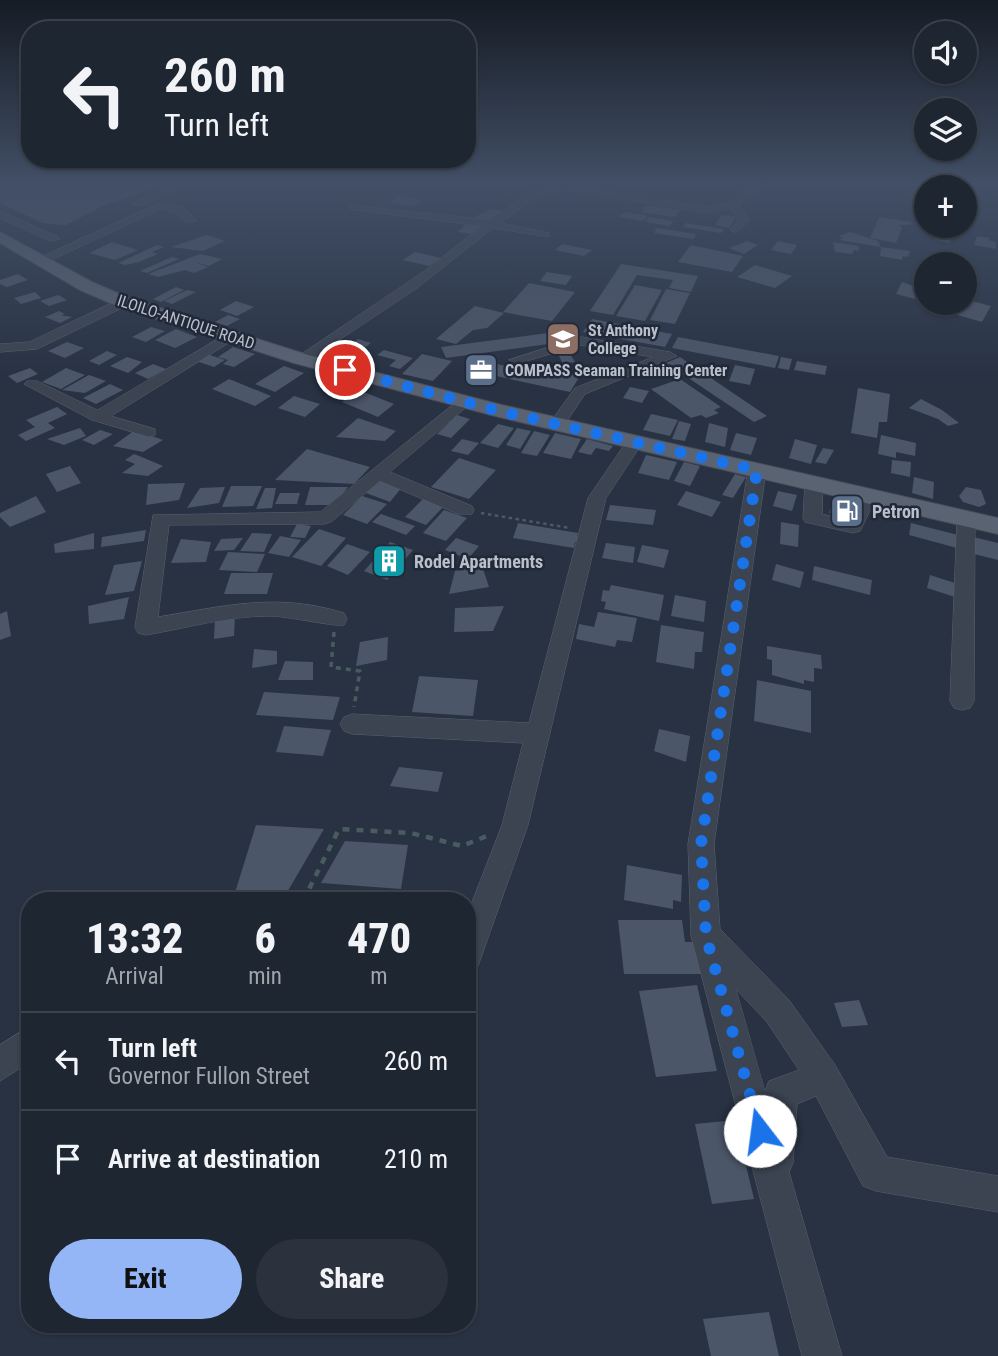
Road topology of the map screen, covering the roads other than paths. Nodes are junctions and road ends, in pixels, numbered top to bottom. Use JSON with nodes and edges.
{"nodes":[{"id":1,"x":22,"y":249,"type":"edge"},
{"id":2,"x":42,"y":249,"type":"edge"},
{"id":3,"x":51,"y":249,"type":"edge"},
{"id":4,"x":460,"y":249,"type":"edge"},
{"id":5,"x":34,"y":256,"type":"junction"},
{"id":6,"x":123,"y":302,"type":"junction"},
{"id":7,"x":230,"y":336,"type":"junction"},
{"id":8,"x":0,"y":348,"type":"edge"},
{"id":9,"x":301,"y":359,"type":"junction"},
{"id":10,"x":516,"y":360,"type":"dead end"},
{"id":11,"x":32,"y":384,"type":"dead end"},
{"id":12,"x":464,"y":401,"type":"junction"},
{"id":13,"x":98,"y":417,"type":"junction"},
{"id":14,"x":557,"y":424,"type":"junction"},
{"id":15,"x":149,"y":432,"type":"dead end"},
{"id":16,"x":635,"y":442,"type":"junction"},
{"id":17,"x":757,"y":470,"type":"junction"},
{"id":18,"x":379,"y":474,"type":"junction"},
{"id":19,"x":814,"y":483,"type":"junction"},
{"id":20,"x":868,"y":496,"type":"junction"},
{"id":21,"x":465,"y":510,"type":"road end"},
{"id":22,"x":966,"y":519,"type":"junction"},
{"id":23,"x":998,"y":526,"type":"edge"},
{"id":24,"x":336,"y":619,"type":"road end"},
{"id":25,"x":962,"y":701,"type":"dead end"},
{"id":26,"x":352,"y":724,"type":"road end"},
{"id":27,"x":539,"y":734,"type":"junction"},
{"id":28,"x":476,"y":931,"type":"edge"},
{"id":29,"x":706,"y":936,"type":"junction"},
{"id":30,"x":21,"y":1049,"type":"edge"},
{"id":31,"x":0,"y":1065,"type":"edge"},
{"id":32,"x":823,"y":1077,"type":"junction"},
{"id":33,"x":774,"y":1180,"type":"junction"},
{"id":34,"x":998,"y":1194,"type":"edge"},
{"id":35,"x":822,"y":1356,"type":"edge"}],
"edges":[{"from":1,"to":5,"type":"main road","name":"ILOILO-ANTIQUE ROAD"},
{"from":2,"to":5,"type":"street"},
{"from":3,"to":5,"type":"street"},
{"from":4,"to":9,"type":"street"},
{"from":5,"to":6,"type":"main road","name":"ILOILO-ANTIQUE ROAD"},
{"from":6,"to":7,"type":"main road","name":"ILOILO-ANTIQUE ROAD"},
{"from":6,"to":8,"type":"street"},
{"from":7,"to":9,"type":"main road","name":"ILOILO-ANTIQUE ROAD"},
{"from":7,"to":13,"type":"street"},
{"from":9,"to":12,"type":"main road","name":"ILOILO-ANTIQUE ROAD"},
{"from":10,"to":14,"type":"street"},
{"from":11,"to":13,"type":"street"},
{"from":12,"to":14,"type":"main road","name":"ILOILO-ANTIQUE ROAD"},
{"from":12,"to":18,"type":"street"},
{"from":13,"to":15,"type":"street"},
{"from":14,"to":16,"type":"main road","name":"ILOILO-ANTIQUE ROAD"},
{"from":16,"to":17,"type":"main road","name":"ILOILO-ANTIQUE ROAD"},
{"from":16,"to":27,"type":"street"},
{"from":17,"to":19,"type":"main road","name":"ILOILO-ANTIQUE ROAD"},
{"from":17,"to":29,"type":"street"},
{"from":18,"to":21,"type":"street"},
{"from":18,"to":24,"type":"street"},
{"from":19,"to":20,"type":"main road","name":"ILOILO-ANTIQUE ROAD"},
{"from":19,"to":20,"type":"street"},
{"from":20,"to":22,"type":"main road","name":"ILOILO-ANTIQUE ROAD"},
{"from":22,"to":23,"type":"main road","name":"ILOILO-ANTIQUE ROAD"},
{"from":22,"to":25,"type":"street"},
{"from":26,"to":27,"type":"street"},
{"from":27,"to":28,"type":"street"},
{"from":29,"to":32,"type":"street"},
{"from":29,"to":33,"type":"street"},
{"from":30,"to":31,"type":"street"},
{"from":32,"to":33,"type":"street"},
{"from":32,"to":34,"type":"street"},
{"from":33,"to":35,"type":"street"}]}
